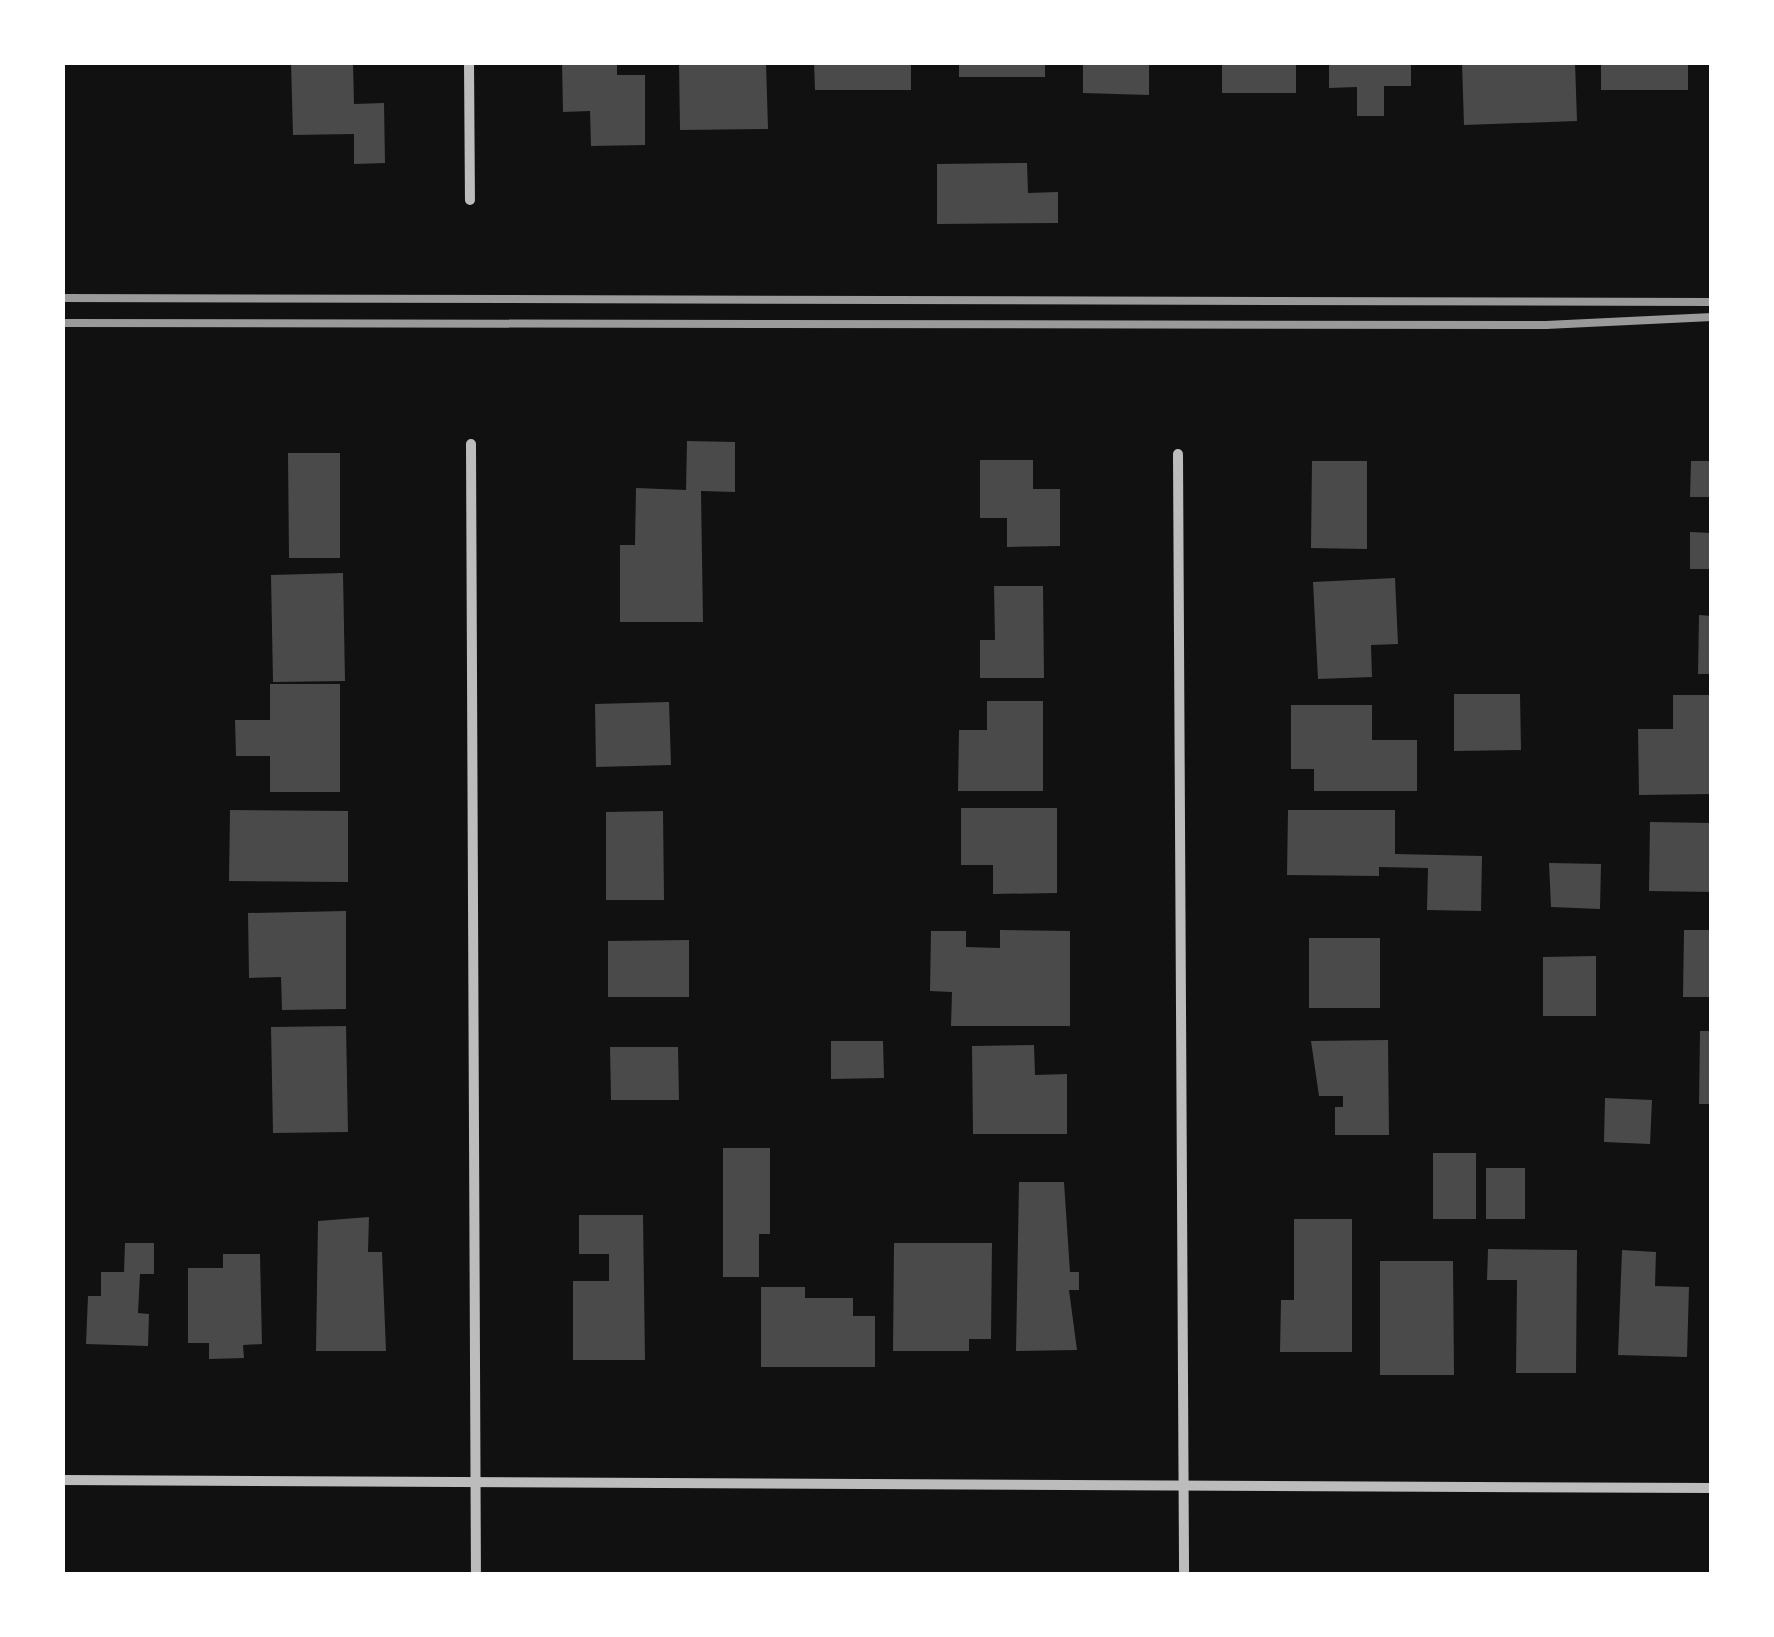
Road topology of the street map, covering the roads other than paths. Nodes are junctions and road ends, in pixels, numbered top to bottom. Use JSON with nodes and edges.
{"nodes":[{"id":1,"x":469,"y":62,"type":"edge"},
{"id":2,"x":470,"y":200,"type":"dead end"},
{"id":3,"x":472,"y":444,"type":"dead end"},
{"id":4,"x":1178,"y":454,"type":"dead end"},
{"id":5,"x":62,"y":1480,"type":"edge"},
{"id":6,"x":475,"y":1481,"type":"junction"},
{"id":7,"x":1183,"y":1484,"type":"junction"},
{"id":8,"x":1712,"y":1488,"type":"edge"},
{"id":9,"x":476,"y":1574,"type":"edge"},
{"id":10,"x":1184,"y":1574,"type":"edge"}],
"edges":[{"from":1,"to":2,"type":"street"},
{"from":3,"to":6,"type":"street"},
{"from":4,"to":7,"type":"street"},
{"from":5,"to":6,"type":"street"},
{"from":6,"to":7,"type":"street"},
{"from":6,"to":9,"type":"street"},
{"from":7,"to":8,"type":"street"},
{"from":7,"to":10,"type":"street"}]}
